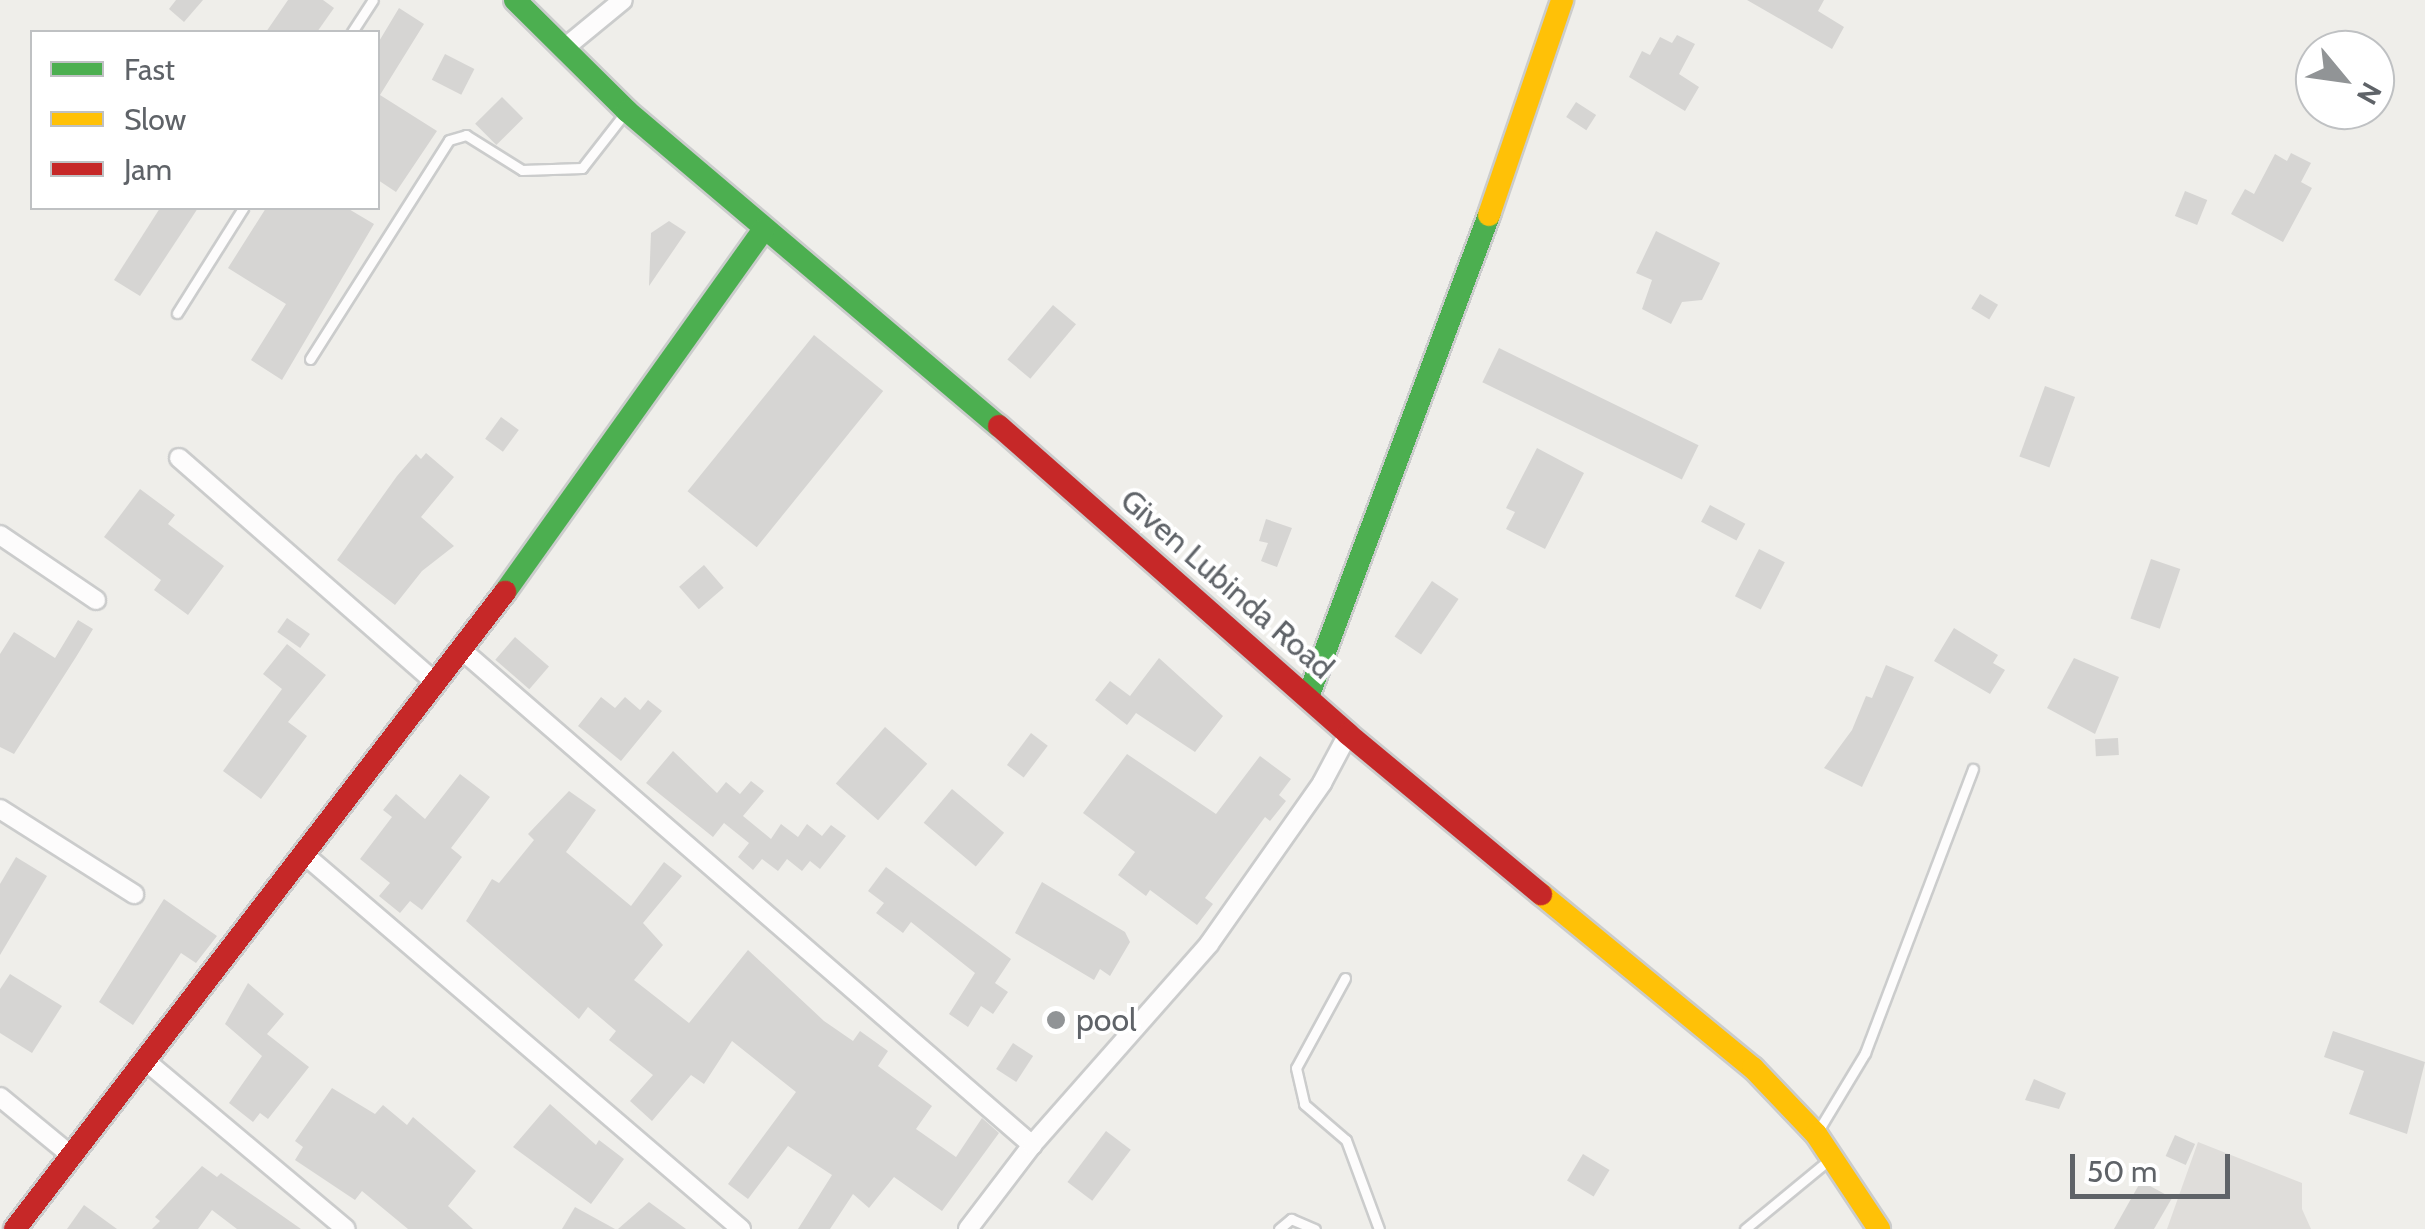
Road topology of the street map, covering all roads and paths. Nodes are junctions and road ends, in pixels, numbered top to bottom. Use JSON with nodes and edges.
{"nodes":[{"id":1,"x":372,"y":0,"type":"edge"},
{"id":2,"x":515,"y":0,"type":"edge"},
{"id":3,"x":624,"y":0,"type":"edge"},
{"id":4,"x":1562,"y":0,"type":"edge"},
{"id":5,"x":353,"y":30,"type":"edge"},
{"id":6,"x":567,"y":46,"type":"junction"},
{"id":7,"x":627,"y":111,"type":"junction"},
{"id":8,"x":242,"y":210,"type":"edge"},
{"id":9,"x":763,"y":230,"type":"junction"},
{"id":10,"x":177,"y":313,"type":"dead end"},
{"id":11,"x":310,"y":359,"type":"dead end"},
{"id":12,"x":179,"y":458,"type":"dead end"},
{"id":13,"x":0,"y":535,"type":"edge"},
{"id":14,"x":96,"y":600,"type":"dead end"},
{"id":15,"x":463,"y":650,"type":"junction"},
{"id":16,"x":434,"y":682,"type":"junction"},
{"id":17,"x":1308,"y":697,"type":"junction"},
{"id":18,"x":1348,"y":734,"type":"junction"},
{"id":19,"x":1973,"y":769,"type":"dead end"},
{"id":20,"x":0,"y":809,"type":"edge"},
{"id":21,"x":306,"y":856,"type":"junction"},
{"id":22,"x":134,"y":894,"type":"dead end"},
{"id":23,"x":1345,"y":978,"type":"dead end"},
{"id":24,"x":148,"y":1062,"type":"junction"},
{"id":25,"x":0,"y":1097,"type":"edge"},
{"id":26,"x":1816,"y":1134,"type":"junction"},
{"id":27,"x":1032,"y":1145,"type":"junction"},
{"id":28,"x":73,"y":1157,"type":"junction"},
{"id":29,"x":1832,"y":1157,"type":"junction"},
{"id":30,"x":15,"y":1229,"type":"edge"},
{"id":31,"x":346,"y":1229,"type":"edge"},
{"id":32,"x":741,"y":1229,"type":"edge"},
{"id":33,"x":968,"y":1229,"type":"edge"},
{"id":34,"x":1279,"y":1229,"type":"edge"},
{"id":35,"x":1315,"y":1229,"type":"edge"},
{"id":36,"x":1380,"y":1229,"type":"edge"},
{"id":37,"x":1744,"y":1229,"type":"edge"},
{"id":38,"x":1879,"y":1229,"type":"edge"}],
"edges":[{"from":1,"to":5,"type":"lane"},
{"from":2,"to":6,"type":"street","name":"Given Lubinda Road"},
{"from":3,"to":6,"type":"street"},
{"from":4,"to":17,"type":"street"},
{"from":6,"to":7,"type":"street","name":"Given Lubinda Road"},
{"from":7,"to":9,"type":"street","name":"Given Lubinda Road"},
{"from":7,"to":11,"type":"lane"},
{"from":8,"to":10,"type":"lane"},
{"from":9,"to":15,"type":"street"},
{"from":9,"to":17,"type":"street","name":"Given Lubinda Road"},
{"from":12,"to":16,"type":"street"},
{"from":13,"to":14,"type":"street"},
{"from":15,"to":16,"type":"street"},
{"from":15,"to":27,"type":"street"},
{"from":16,"to":21,"type":"street"},
{"from":17,"to":18,"type":"street","name":"Given Lubinda Road"},
{"from":18,"to":26,"type":"street","name":"Given Lubinda Road"},
{"from":18,"to":27,"type":"street"},
{"from":19,"to":26,"type":"lane"},
{"from":20,"to":22,"type":"street"},
{"from":21,"to":24,"type":"street"},
{"from":21,"to":32,"type":"street"},
{"from":23,"to":36,"type":"lane"},
{"from":24,"to":28,"type":"street"},
{"from":24,"to":31,"type":"street"},
{"from":25,"to":28,"type":"street"},
{"from":26,"to":29,"type":"street","name":"Given Lubinda Road"},
{"from":27,"to":33,"type":"street"},
{"from":28,"to":30,"type":"street"},
{"from":29,"to":37,"type":"lane"},
{"from":29,"to":38,"type":"street","name":"Given Lubinda Road"},
{"from":34,"to":35,"type":"lane"}]}
